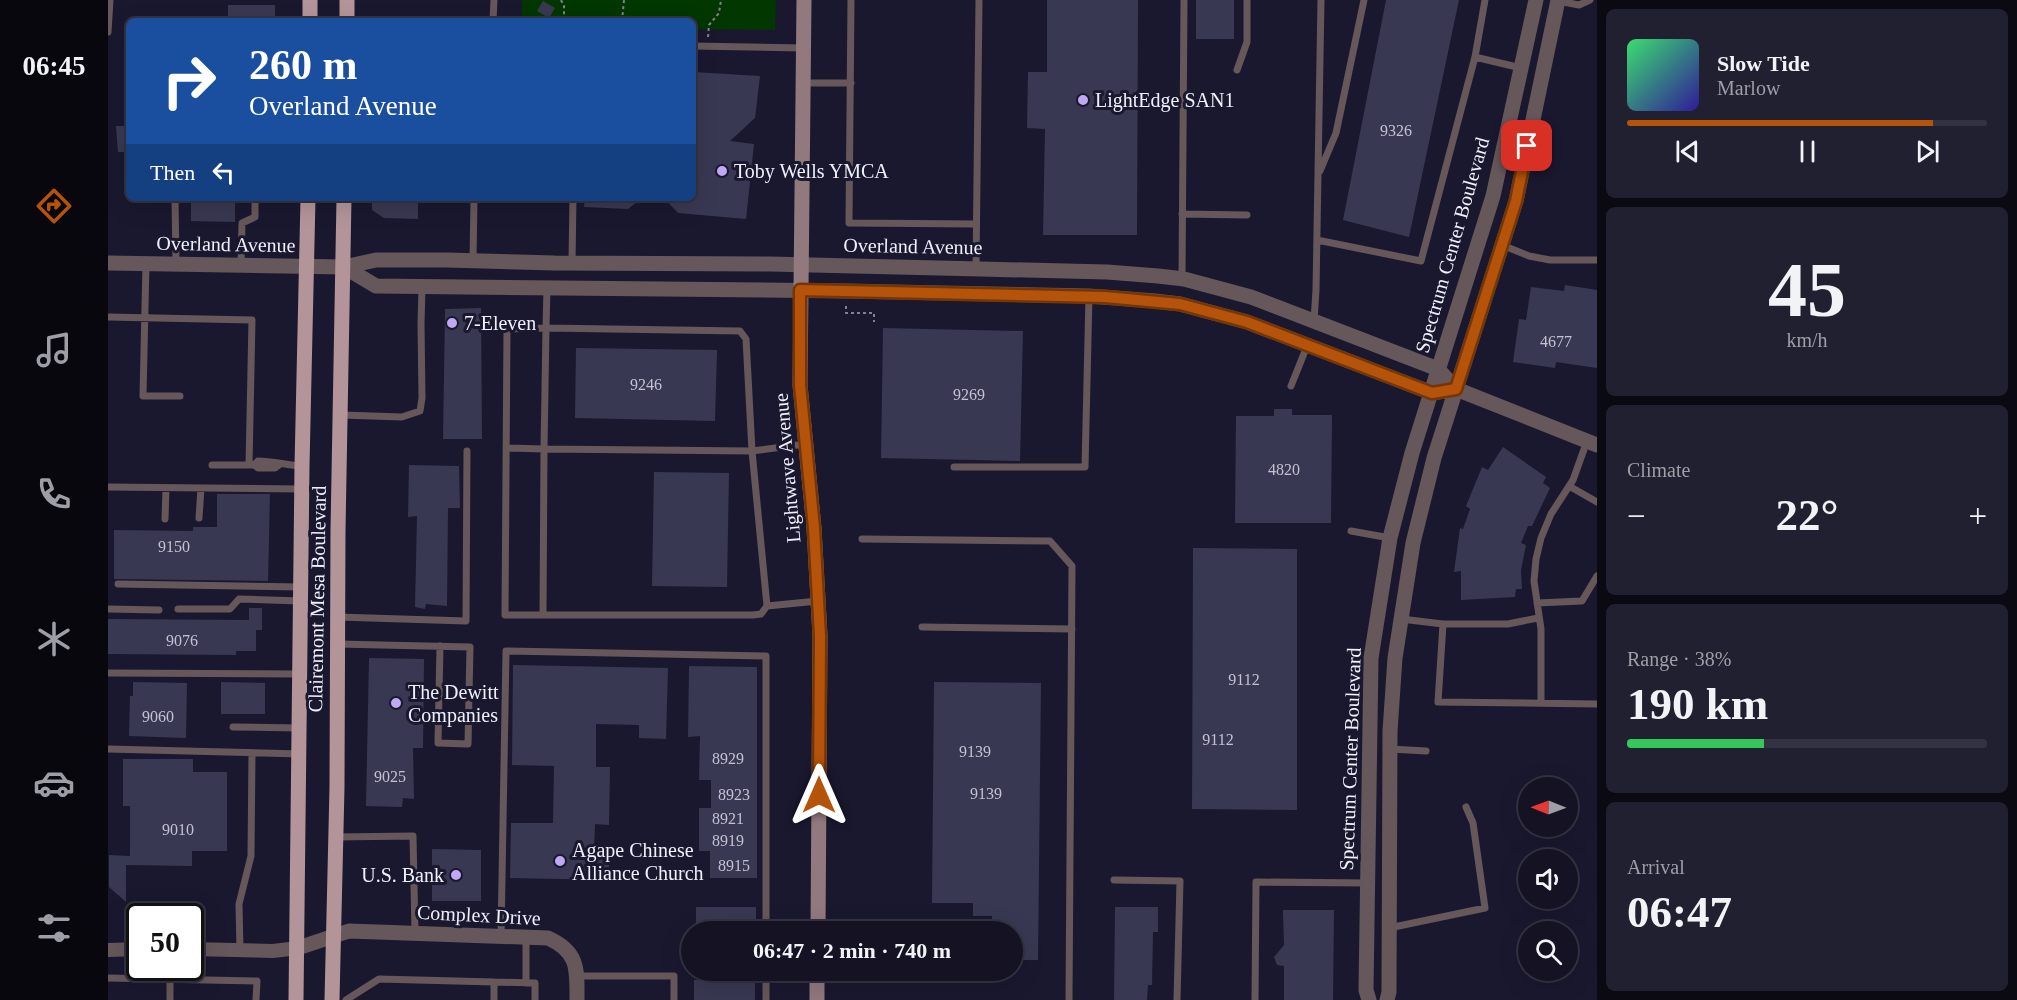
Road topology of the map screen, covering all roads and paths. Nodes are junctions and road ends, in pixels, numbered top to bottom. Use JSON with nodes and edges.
{"nodes":[{"id":1,"x":110,"y":0,"type":"edge"},
{"id":2,"x":310,"y":0,"type":"edge"},
{"id":3,"x":347,"y":0,"type":"edge"},
{"id":4,"x":494,"y":0,"type":"edge"},
{"id":5,"x":561,"y":0,"type":"edge"},
{"id":6,"x":624,"y":0,"type":"edge"},
{"id":7,"x":721,"y":0,"type":"edge"},
{"id":8,"x":804,"y":0,"type":"edge"},
{"id":9,"x":851,"y":0,"type":"edge"},
{"id":10,"x":979,"y":0,"type":"edge"},
{"id":11,"x":1184,"y":0,"type":"edge"},
{"id":12,"x":1247,"y":0,"type":"edge"},
{"id":13,"x":1321,"y":0,"type":"edge"},
{"id":14,"x":1364,"y":0,"type":"edge"},
{"id":15,"x":1485,"y":0,"type":"edge"},
{"id":16,"x":1536,"y":0,"type":"edge"},
{"id":17,"x":1558,"y":0,"type":"edge"},
{"id":18,"x":1590,"y":0,"type":"edge"},
{"id":19,"x":310,"y":18,"type":"edge"},
{"id":20,"x":346,"y":18,"type":"edge"},
{"id":21,"x":493,"y":18,"type":"edge"},
{"id":22,"x":564,"y":18,"type":"edge"},
{"id":23,"x":622,"y":18,"type":"edge"},
{"id":24,"x":108,"y":33,"type":"edge"},
{"id":25,"x":696,"y":46,"type":"edge"},
{"id":26,"x":707,"y":46,"type":"junction"},
{"id":27,"x":803,"y":48,"type":"junction"},
{"id":28,"x":1475,"y":57,"type":"junction"},
{"id":29,"x":1521,"y":68,"type":"junction"},
{"id":30,"x":1237,"y":70,"type":"dead end"},
{"id":31,"x":803,"y":83,"type":"junction"},
{"id":32,"x":850,"y":83,"type":"junction"},
{"id":33,"x":1536,"y":106,"type":"junction"},
{"id":34,"x":1318,"y":177,"type":"junction"},
{"id":35,"x":175,"y":201,"type":"edge"},
{"id":36,"x":255,"y":201,"type":"edge"},
{"id":37,"x":309,"y":201,"type":"edge"},
{"id":38,"x":344,"y":201,"type":"edge"},
{"id":39,"x":474,"y":201,"type":"edge"},
{"id":40,"x":573,"y":201,"type":"edge"},
{"id":41,"x":1182,"y":214,"type":"junction"},
{"id":42,"x":1247,"y":215,"type":"dead end"},
{"id":43,"x":976,"y":224,"type":"junction"},
{"id":44,"x":1317,"y":240,"type":"junction"},
{"id":45,"x":1502,"y":245,"type":"junction"},
{"id":46,"x":1597,"y":260,"type":"edge"},
{"id":47,"x":473,"y":261,"type":"junction"},
{"id":48,"x":108,"y":263,"type":"edge"},
{"id":49,"x":146,"y":263,"type":"junction"},
{"id":50,"x":572,"y":263,"type":"junction"},
{"id":51,"x":176,"y":264,"type":"junction"},
{"id":52,"x":241,"y":265,"type":"junction"},
{"id":53,"x":800,"y":265,"type":"junction"},
{"id":54,"x":308,"y":266,"type":"junction"},
{"id":55,"x":344,"y":267,"type":"junction"},
{"id":56,"x":976,"y":269,"type":"junction"},
{"id":57,"x":1182,"y":279,"type":"junction"},
{"id":58,"x":422,"y":286,"type":"junction"},
{"id":59,"x":547,"y":288,"type":"junction"},
{"id":60,"x":800,"y":290,"type":"junction"},
{"id":61,"x":847,"y":291,"type":"junction"},
{"id":62,"x":1089,"y":296,"type":"junction"},
{"id":63,"x":108,"y":317,"type":"edge"},
{"id":64,"x":144,"y":318,"type":"junction"},
{"id":65,"x":1314,"y":321,"type":"junction"},
{"id":66,"x":874,"y":322,"type":"dead end"},
{"id":67,"x":546,"y":328,"type":"junction"},
{"id":68,"x":1307,"y":346,"type":"junction"},
{"id":69,"x":1438,"y":369,"type":"junction"},
{"id":70,"x":1291,"y":386,"type":"dead end"},
{"id":71,"x":1456,"y":389,"type":"junction"},
{"id":72,"x":1432,"y":393,"type":"junction"},
{"id":73,"x":180,"y":396,"type":"dead end"},
{"id":74,"x":341,"y":415,"type":"junction"},
{"id":75,"x":1592,"y":443,"type":"edge"},
{"id":76,"x":805,"y":444,"type":"junction"},
{"id":77,"x":507,"y":448,"type":"junction"},
{"id":78,"x":544,"y":449,"type":"junction"},
{"id":79,"x":467,"y":451,"type":"dead end"},
{"id":80,"x":752,"y":451,"type":"junction"},
{"id":81,"x":212,"y":465,"type":"dead end"},
{"id":82,"x":252,"y":465,"type":"junction"},
{"id":83,"x":302,"y":465,"type":"junction"},
{"id":84,"x":954,"y":467,"type":"dead end"},
{"id":85,"x":1569,"y":486,"type":"junction"},
{"id":86,"x":108,"y":487,"type":"edge"},
{"id":87,"x":166,"y":488,"type":"junction"},
{"id":88,"x":201,"y":488,"type":"junction"},
{"id":89,"x":302,"y":489,"type":"junction"},
{"id":90,"x":1597,"y":502,"type":"edge"},
{"id":91,"x":199,"y":518,"type":"dead end"},
{"id":92,"x":165,"y":519,"type":"dead end"},
{"id":93,"x":1351,"y":531,"type":"dead end"},
{"id":94,"x":1390,"y":538,"type":"junction"},
{"id":95,"x":862,"y":539,"type":"dead end"},
{"id":96,"x":1597,"y":576,"type":"edge"},
{"id":97,"x":117,"y":584,"type":"dead end"},
{"id":98,"x":301,"y":594,"type":"junction"},
{"id":99,"x":818,"y":601,"type":"junction"},
{"id":100,"x":1537,"y":603,"type":"junction"},
{"id":101,"x":767,"y":606,"type":"junction"},
{"id":102,"x":108,"y":609,"type":"edge"},
{"id":103,"x":178,"y":609,"type":"dead end"},
{"id":104,"x":159,"y":610,"type":"dead end"},
{"id":105,"x":543,"y":615,"type":"junction"},
{"id":106,"x":338,"y":617,"type":"junction"},
{"id":107,"x":1538,"y":618,"type":"junction"},
{"id":108,"x":1401,"y":619,"type":"junction"},
{"id":109,"x":1443,"y":624,"type":"junction"},
{"id":110,"x":922,"y":627,"type":"dead end"},
{"id":111,"x":1072,"y":629,"type":"junction"},
{"id":112,"x":338,"y":644,"type":"junction"},
{"id":113,"x":440,"y":646,"type":"junction"},
{"id":114,"x":108,"y":673,"type":"edge"},
{"id":115,"x":300,"y":674,"type":"junction"},
{"id":116,"x":1541,"y":703,"type":"junction"},
{"id":117,"x":1597,"y":704,"type":"edge"},
{"id":118,"x":233,"y":727,"type":"dead end"},
{"id":119,"x":300,"y":728,"type":"junction"},
{"id":120,"x":1390,"y":748,"type":"junction"},
{"id":121,"x":108,"y":749,"type":"edge"},
{"id":122,"x":1426,"y":751,"type":"dead end"},
{"id":123,"x":252,"y":753,"type":"junction"},
{"id":124,"x":300,"y":754,"type":"junction"},
{"id":125,"x":1466,"y":807,"type":"dead end"},
{"id":126,"x":336,"y":837,"type":"junction"},
{"id":127,"x":1114,"y":880,"type":"dead end"},
{"id":128,"x":1368,"y":883,"type":"junction"},
{"id":129,"x":766,"y":921,"type":"edge"},
{"id":130,"x":818,"y":921,"type":"edge"},
{"id":131,"x":1389,"y":928,"type":"junction"},
{"id":132,"x":415,"y":933,"type":"junction"},
{"id":133,"x":334,"y":935,"type":"junction"},
{"id":134,"x":501,"y":936,"type":"junction"},
{"id":135,"x":526,"y":937,"type":"junction"},
{"id":136,"x":298,"y":948,"type":"junction"},
{"id":137,"x":126,"y":949,"type":"edge"},
{"id":138,"x":108,"y":950,"type":"edge"},
{"id":139,"x":204,"y":950,"type":"edge"},
{"id":140,"x":240,"y":951,"type":"junction"},
{"id":141,"x":577,"y":976,"type":"junction"},
{"id":142,"x":108,"y":978,"type":"edge"},
{"id":143,"x":126,"y":978,"type":"edge"},
{"id":144,"x":204,"y":980,"type":"edge"},
{"id":145,"x":170,"y":981,"type":"edge"},
{"id":146,"x":766,"y":981,"type":"edge"},
{"id":147,"x":818,"y":981,"type":"edge"},
{"id":148,"x":494,"y":982,"type":"junction"},
{"id":149,"x":526,"y":983,"type":"junction"},
{"id":150,"x":170,"y":1000,"type":"edge"},
{"id":151,"x":256,"y":1000,"type":"edge"},
{"id":152,"x":296,"y":1000,"type":"edge"},
{"id":153,"x":332,"y":1000,"type":"edge"},
{"id":154,"x":346,"y":1000,"type":"edge"},
{"id":155,"x":494,"y":1000,"type":"edge"},
{"id":156,"x":535,"y":1000,"type":"edge"},
{"id":157,"x":577,"y":1000,"type":"edge"},
{"id":158,"x":674,"y":1000,"type":"edge"},
{"id":159,"x":766,"y":1000,"type":"edge"},
{"id":160,"x":817,"y":1000,"type":"edge"},
{"id":161,"x":1069,"y":1000,"type":"edge"},
{"id":162,"x":1177,"y":1000,"type":"edge"},
{"id":163,"x":1255,"y":1000,"type":"edge"},
{"id":164,"x":1369,"y":1000,"type":"edge"},
{"id":165,"x":1387,"y":1000,"type":"edge"}],
"edges":[{"from":1,"to":24,"type":"lane"},
{"from":2,"to":19,"type":"main road"},
{"from":3,"to":20,"type":"main road"},
{"from":4,"to":21,"type":"lane"},
{"from":5,"to":22,"type":"path"},
{"from":6,"to":23,"type":"path"},
{"from":7,"to":26,"type":"path"},
{"from":8,"to":27,"type":"main road","name":"Lightwave Avenue"},
{"from":9,"to":32,"type":"lane"},
{"from":10,"to":43,"type":"lane"},
{"from":11,"to":41,"type":"lane"},
{"from":12,"to":30,"type":"lane"},
{"from":13,"to":34,"type":"lane"},
{"from":14,"to":34,"type":"lane"},
{"from":15,"to":28,"type":"lane"},
{"from":16,"to":29,"type":"street","name":"Spectrum Center Boulevard"},
{"from":17,"to":18,"type":"lane"},
{"from":17,"to":33,"type":"street","name":"Spectrum Center Boulevard"},
{"from":25,"to":26,"type":"lane"},
{"from":26,"to":27,"type":"lane"},
{"from":27,"to":31,"type":"main road","name":"Lightwave Avenue"},
{"from":28,"to":29,"type":"lane"},
{"from":28,"to":44,"type":"lane"},
{"from":29,"to":33,"type":"street"},
{"from":29,"to":69,"type":"street","name":"Spectrum Center Boulevard"},
{"from":31,"to":32,"type":"lane"},
{"from":31,"to":53,"type":"main road","name":"Lightwave Avenue"},
{"from":32,"to":43,"type":"lane"},
{"from":33,"to":45,"type":"street","name":"Spectrum Center Boulevard"},
{"from":34,"to":44,"type":"lane"},
{"from":35,"to":51,"type":"lane"},
{"from":36,"to":52,"type":"lane"},
{"from":37,"to":54,"type":"main road","name":"Clairemont Mesa Boulevard"},
{"from":38,"to":55,"type":"main road","name":"Clairemont Mesa Boulevard"},
{"from":39,"to":47,"type":"lane"},
{"from":40,"to":50,"type":"lane"},
{"from":41,"to":42,"type":"lane"},
{"from":41,"to":57,"type":"lane"},
{"from":43,"to":56,"type":"lane"},
{"from":44,"to":65,"type":"lane"},
{"from":45,"to":46,"type":"lane"},
{"from":45,"to":71,"type":"street","name":"Spectrum Center Boulevard"},
{"from":47,"to":50,"type":"street","name":"Overland Avenue"},
{"from":47,"to":55,"type":"street","name":"Overland Avenue"},
{"from":48,"to":49,"type":"street","name":"Overland Avenue"},
{"from":49,"to":51,"type":"street","name":"Overland Avenue"},
{"from":49,"to":64,"type":"lane"},
{"from":50,"to":53,"type":"street","name":"Overland Avenue"},
{"from":51,"to":52,"type":"street","name":"Overland Avenue"},
{"from":52,"to":54,"type":"street","name":"Overland Avenue"},
{"from":53,"to":56,"type":"street","name":"Overland Avenue"},
{"from":53,"to":60,"type":"main road","name":"Lightwave Avenue"},
{"from":54,"to":55,"type":"street","name":"Overland Avenue"},
{"from":54,"to":83,"type":"main road","name":"Clairemont Mesa Boulevard"},
{"from":55,"to":58,"type":"street","name":"Overland Avenue"},
{"from":55,"to":74,"type":"main road","name":"Clairemont Mesa Boulevard"},
{"from":56,"to":57,"type":"street","name":"Overland Avenue"},
{"from":57,"to":65,"type":"street","name":"Overland Avenue"},
{"from":58,"to":59,"type":"street","name":"Overland Avenue"},
{"from":58,"to":74,"type":"lane"},
{"from":59,"to":60,"type":"street","name":"Overland Avenue"},
{"from":59,"to":67,"type":"lane"},
{"from":60,"to":61,"type":"street","name":"Overland Avenue"},
{"from":60,"to":76,"type":"main road","name":"Lightwave Avenue"},
{"from":61,"to":62,"type":"street","name":"Overland Avenue"},
{"from":61,"to":66,"type":"path"},
{"from":62,"to":68,"type":"street","name":"Overland Avenue"},
{"from":62,"to":84,"type":"lane"},
{"from":63,"to":64,"type":"lane"},
{"from":64,"to":73,"type":"lane"},
{"from":64,"to":82,"type":"lane"},
{"from":65,"to":69,"type":"street","name":"Overland Avenue"},
{"from":67,"to":77,"type":"lane"},
{"from":67,"to":78,"type":"lane"},
{"from":67,"to":80,"type":"lane"},
{"from":68,"to":70,"type":"lane"},
{"from":68,"to":72,"type":"street","name":"Overland Avenue"},
{"from":69,"to":71,"type":"street","name":"Overland Avenue"},
{"from":69,"to":72,"type":"street","name":"Spectrum Center Boulevard"},
{"from":71,"to":72,"type":"street"},
{"from":71,"to":75,"type":"street","name":"Overland Avenue"},
{"from":71,"to":108,"type":"street","name":"Spectrum Center Boulevard"},
{"from":72,"to":94,"type":"street","name":"Spectrum Center Boulevard"},
{"from":74,"to":106,"type":"main road","name":"Clairemont Mesa Boulevard"},
{"from":75,"to":85,"type":"lane"},
{"from":76,"to":80,"type":"lane"},
{"from":76,"to":99,"type":"main road","name":"Lightwave Avenue"},
{"from":77,"to":78,"type":"lane"},
{"from":77,"to":105,"type":"lane"},
{"from":78,"to":80,"type":"lane"},
{"from":78,"to":105,"type":"lane"},
{"from":79,"to":106,"type":"lane"},
{"from":80,"to":101,"type":"lane"},
{"from":81,"to":82,"type":"lane"},
{"from":82,"to":83,"type":"lane"},
{"from":83,"to":89,"type":"main road","name":"Clairemont Mesa Boulevard"},
{"from":85,"to":90,"type":"lane"},
{"from":85,"to":100,"type":"lane"},
{"from":86,"to":87,"type":"lane"},
{"from":87,"to":88,"type":"lane"},
{"from":87,"to":92,"type":"lane"},
{"from":88,"to":89,"type":"lane"},
{"from":88,"to":91,"type":"lane"},
{"from":89,"to":98,"type":"main road","name":"Clairemont Mesa Boulevard"},
{"from":93,"to":94,"type":"lane"},
{"from":94,"to":128,"type":"street","name":"Spectrum Center Boulevard"},
{"from":95,"to":111,"type":"lane"},
{"from":96,"to":100,"type":"lane"},
{"from":97,"to":98,"type":"lane"},
{"from":98,"to":103,"type":"lane"},
{"from":98,"to":115,"type":"main road","name":"Clairemont Mesa Boulevard"},
{"from":99,"to":101,"type":"lane"},
{"from":99,"to":130,"type":"main road","name":"Lightwave Avenue"},
{"from":100,"to":107,"type":"lane"},
{"from":101,"to":105,"type":"lane"},
{"from":102,"to":104,"type":"lane"},
{"from":106,"to":112,"type":"main road","name":"Clairemont Mesa Boulevard"},
{"from":107,"to":109,"type":"lane"},
{"from":107,"to":116,"type":"lane"},
{"from":108,"to":109,"type":"lane"},
{"from":108,"to":120,"type":"street","name":"Spectrum Center Boulevard"},
{"from":109,"to":116,"type":"lane"},
{"from":110,"to":111,"type":"lane"},
{"from":111,"to":161,"type":"lane"},
{"from":112,"to":113,"type":"lane"},
{"from":112,"to":126,"type":"main road","name":"Clairemont Mesa Boulevard"},
{"from":113,"to":113,"type":"lane"},
{"from":114,"to":115,"type":"lane"},
{"from":115,"to":119,"type":"main road","name":"Clairemont Mesa Boulevard"},
{"from":116,"to":117,"type":"lane"},
{"from":118,"to":119,"type":"lane"},
{"from":119,"to":124,"type":"main road","name":"Clairemont Mesa Boulevard"},
{"from":120,"to":122,"type":"lane"},
{"from":120,"to":131,"type":"street","name":"Spectrum Center Boulevard"},
{"from":121,"to":123,"type":"lane"},
{"from":123,"to":124,"type":"lane"},
{"from":123,"to":140,"type":"lane"},
{"from":124,"to":136,"type":"main road","name":"Clairemont Mesa Boulevard"},
{"from":125,"to":131,"type":"lane"},
{"from":126,"to":132,"type":"lane"},
{"from":126,"to":133,"type":"main road","name":"Clairemont Mesa Boulevard"},
{"from":127,"to":162,"type":"lane"},
{"from":128,"to":163,"type":"lane"},
{"from":128,"to":164,"type":"street","name":"Spectrum Center Boulevard"},
{"from":129,"to":134,"type":"lane"},
{"from":131,"to":165,"type":"street","name":"Spectrum Center Boulevard"},
{"from":132,"to":133,"type":"street","name":"Complex Drive"},
{"from":132,"to":134,"type":"street","name":"Complex Drive"},
{"from":133,"to":136,"type":"street","name":"Complex Drive"},
{"from":133,"to":153,"type":"main road","name":"Clairemont Mesa Boulevard"},
{"from":134,"to":135,"type":"street","name":"Complex Drive"},
{"from":135,"to":141,"type":"street","name":"Complex Drive"},
{"from":135,"to":149,"type":"lane"},
{"from":136,"to":140,"type":"street"},
{"from":136,"to":152,"type":"main road","name":"Clairemont Mesa Boulevard"},
{"from":137,"to":138,"type":"street"},
{"from":139,"to":140,"type":"street"},
{"from":141,"to":157,"type":"street","name":"Complex Drive"},
{"from":141,"to":158,"type":"lane"},
{"from":142,"to":143,"type":"lane"},
{"from":144,"to":151,"type":"lane"},
{"from":145,"to":150,"type":"lane"},
{"from":146,"to":159,"type":"lane"},
{"from":147,"to":160,"type":"main road"},
{"from":148,"to":149,"type":"lane"},
{"from":148,"to":154,"type":"lane"},
{"from":148,"to":155,"type":"lane"},
{"from":149,"to":156,"type":"lane"}]}
